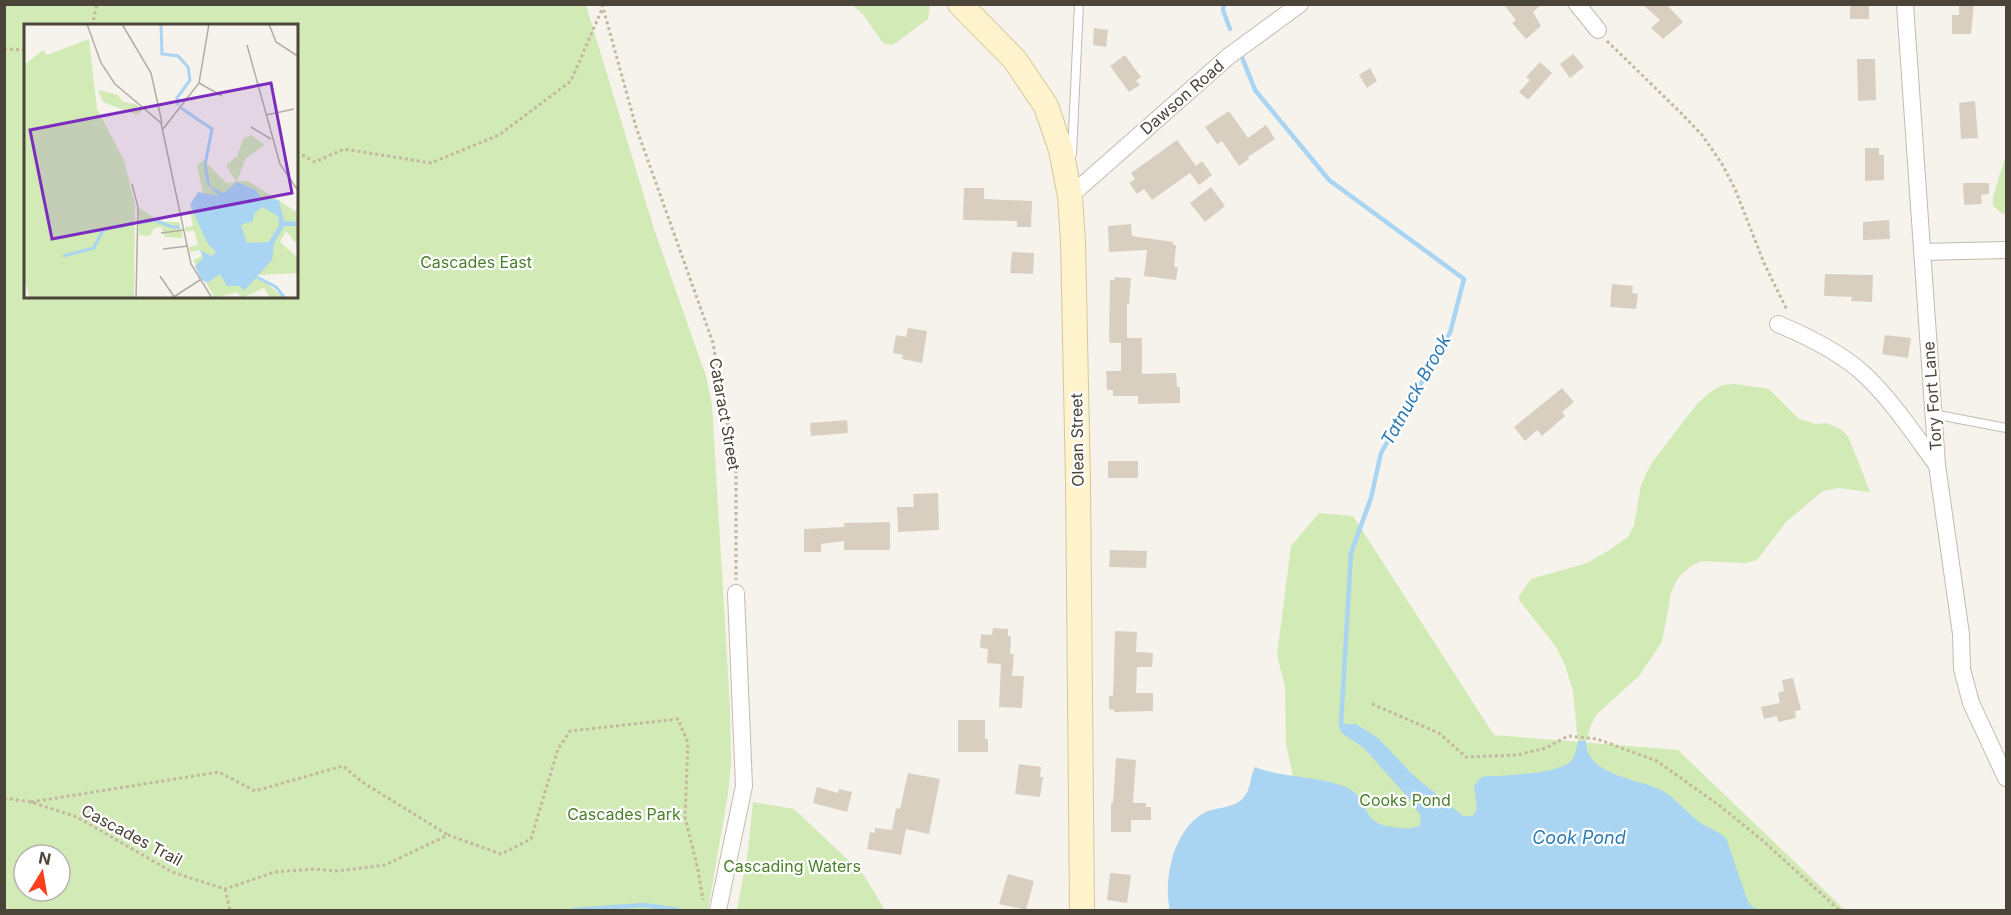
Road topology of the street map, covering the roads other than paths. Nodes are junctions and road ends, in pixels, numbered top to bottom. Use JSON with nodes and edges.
{"nodes":[{"id":1,"x":960,"y":4,"type":"edge"},
{"id":2,"x":1078,"y":4,"type":"edge"},
{"id":3,"x":1300,"y":4,"type":"edge"},
{"id":4,"x":1577,"y":4,"type":"edge"},
{"id":5,"x":1905,"y":4,"type":"edge"},
{"id":6,"x":1598,"y":30,"type":"road end"},
{"id":7,"x":1070,"y":196,"type":"junction"},
{"id":8,"x":2007,"y":250,"type":"edge"},
{"id":9,"x":1922,"y":252,"type":"junction"},
{"id":10,"x":1778,"y":324,"type":"dead end"},
{"id":11,"x":1933,"y":414,"type":"junction"},
{"id":12,"x":2007,"y":428,"type":"edge"},
{"id":13,"x":1937,"y":465,"type":"junction"},
{"id":14,"x":736,"y":593,"type":"road end"},
{"id":15,"x":2001,"y":755,"type":"edge"},
{"id":16,"x":2007,"y":778,"type":"edge"},
{"id":17,"x":718,"y":910,"type":"edge"},
{"id":18,"x":1082,"y":910,"type":"edge"}],
"edges":[{"from":1,"to":7,"type":"street","name":"Olean Street"},
{"from":2,"to":7,"type":"lane"},
{"from":3,"to":7,"type":"street","name":"Dawson Road"},
{"from":4,"to":6,"type":"street"},
{"from":5,"to":9,"type":"street","name":"Tory Fort Lane"},
{"from":7,"to":18,"type":"street","name":"Olean Street"},
{"from":8,"to":9,"type":"street"},
{"from":9,"to":11,"type":"street","name":"Tory Fort Lane"},
{"from":10,"to":13,"type":"street"},
{"from":11,"to":12,"type":"lane"},
{"from":11,"to":13,"type":"street","name":"Tory Fort Lane"},
{"from":13,"to":15,"type":"street","name":"Tory Fort Lane"},
{"from":14,"to":17,"type":"street"},
{"from":15,"to":16,"type":"street","name":"Tory Fort Lane"}]}
